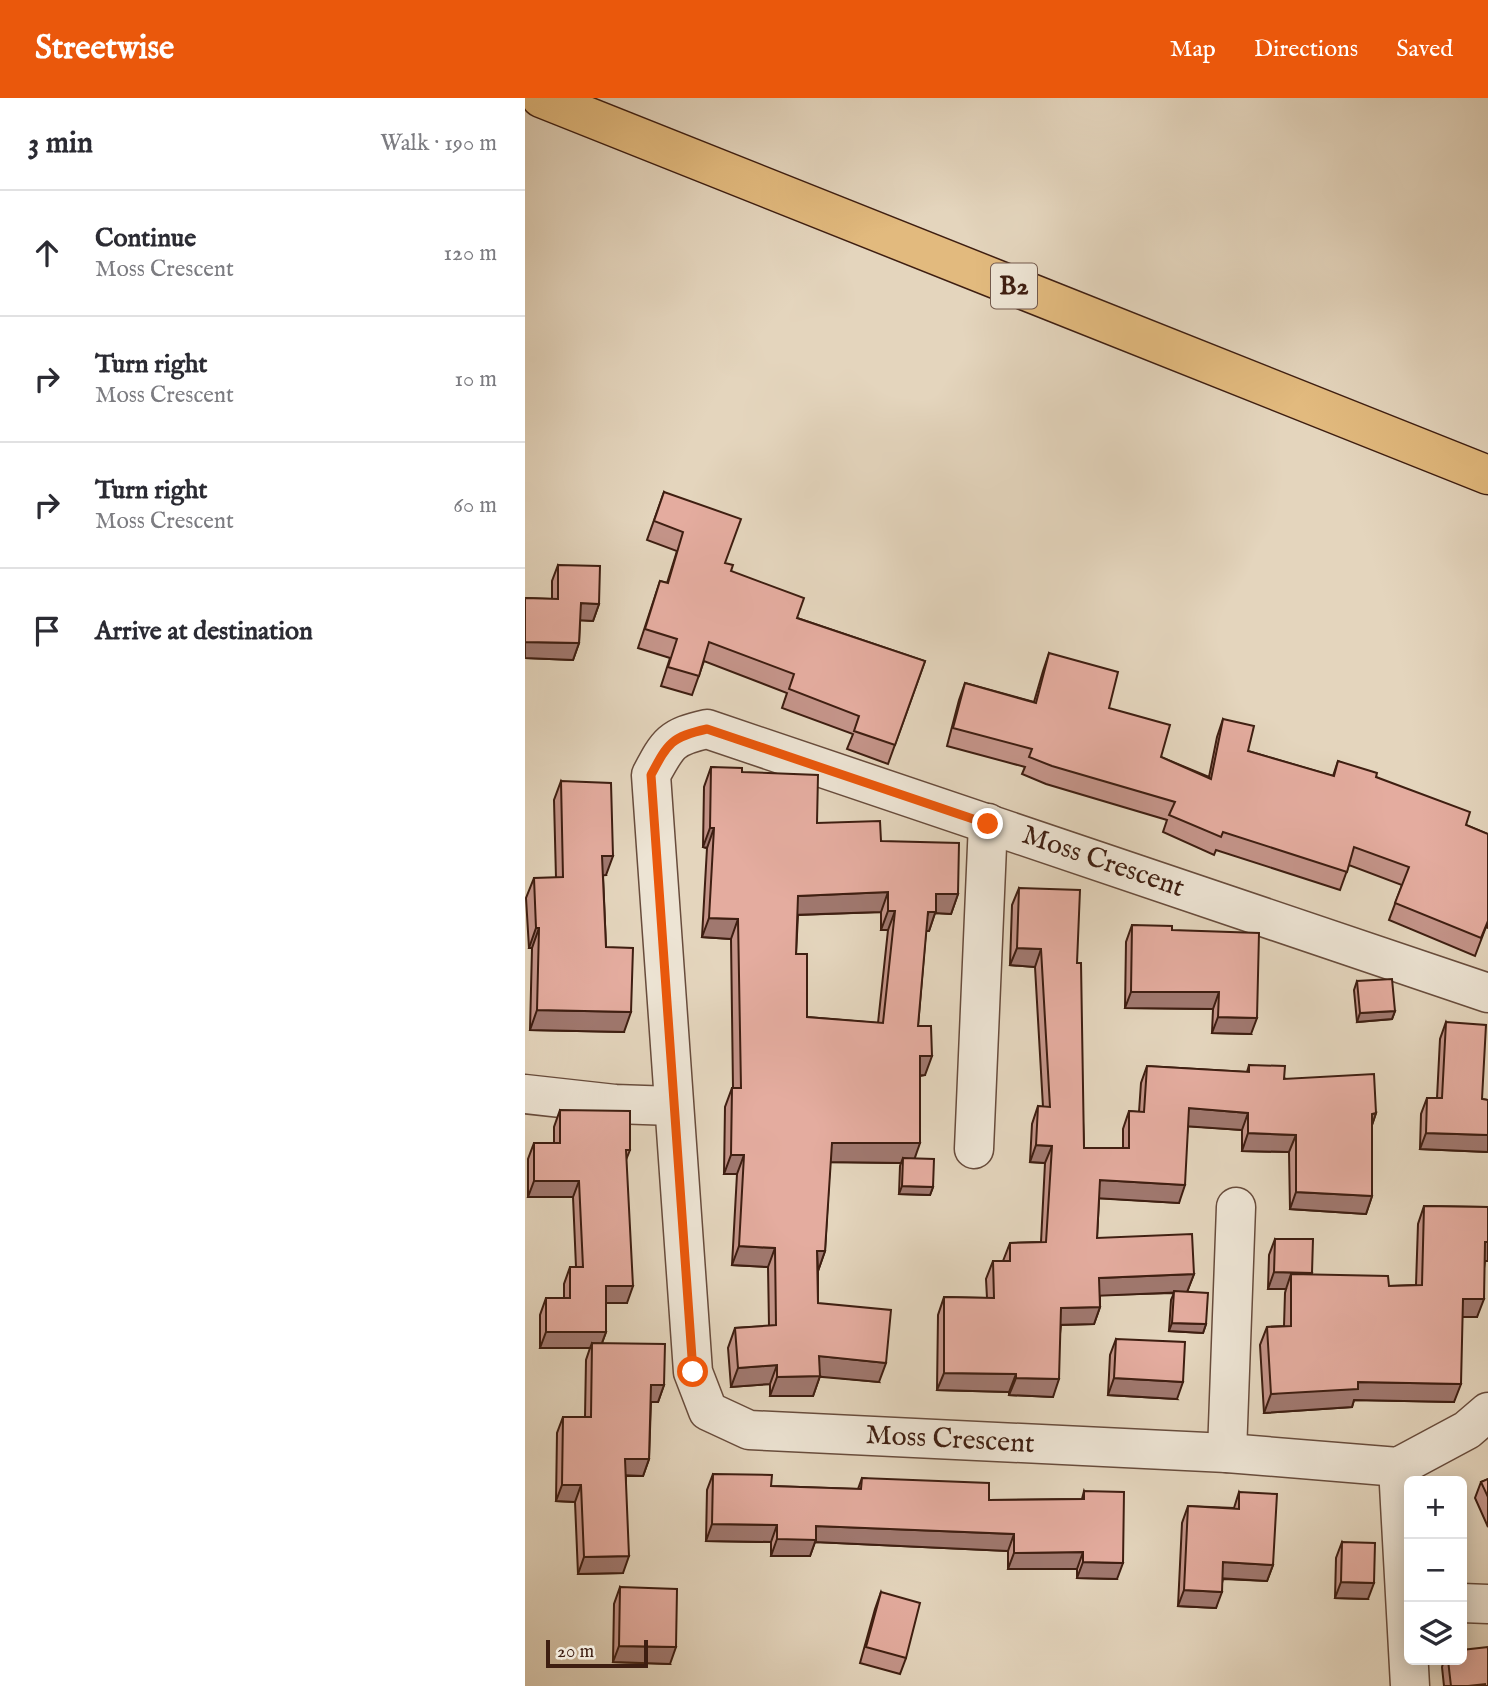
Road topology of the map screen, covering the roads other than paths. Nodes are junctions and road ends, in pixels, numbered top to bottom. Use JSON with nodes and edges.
{"nodes":[{"id":1,"x":541,"y":98,"type":"edge"},
{"id":2,"x":603,"y":98,"type":"edge"},
{"id":3,"x":1488,"y":451,"type":"edge"},
{"id":4,"x":1488,"y":475,"type":"edge"},
{"id":5,"x":988,"y":824,"type":"junction"},
{"id":6,"x":1488,"y":993,"type":"edge"},
{"id":7,"x":525,"y":1094,"type":"edge"},
{"id":8,"x":673,"y":1105,"type":"junction"},
{"id":9,"x":974,"y":1149,"type":"dead end"},
{"id":10,"x":1236,"y":1206,"type":"dead end"},
{"id":11,"x":1488,"y":1412,"type":"edge"},
{"id":12,"x":1227,"y":1453,"type":"junction"},
{"id":13,"x":1398,"y":1467,"type":"junction"},
{"id":14,"x":1404,"y":1546,"type":"edge"},
{"id":15,"x":1407,"y":1602,"type":"edge"},
{"id":16,"x":1467,"y":1603,"type":"edge"},
{"id":17,"x":1488,"y":1604,"type":"edge"},
{"id":18,"x":1410,"y":1686,"type":"edge"}],
"edges":[{"from":1,"to":4,"type":"highway","number":"B2"},
{"from":2,"to":3,"type":"highway","number":"B2"},
{"from":5,"to":6,"type":"street","name":"Moss Crescent"},
{"from":5,"to":8,"type":"street","name":"Moss Crescent"},
{"from":5,"to":9,"type":"street"},
{"from":7,"to":8,"type":"street"},
{"from":8,"to":12,"type":"street","name":"Moss Crescent"},
{"from":10,"to":12,"type":"street"},
{"from":11,"to":13,"type":"street"},
{"from":12,"to":13,"type":"street","name":"Moss Crescent"},
{"from":13,"to":14,"type":"street"},
{"from":15,"to":18,"type":"street"},
{"from":16,"to":17,"type":"street"}]}
